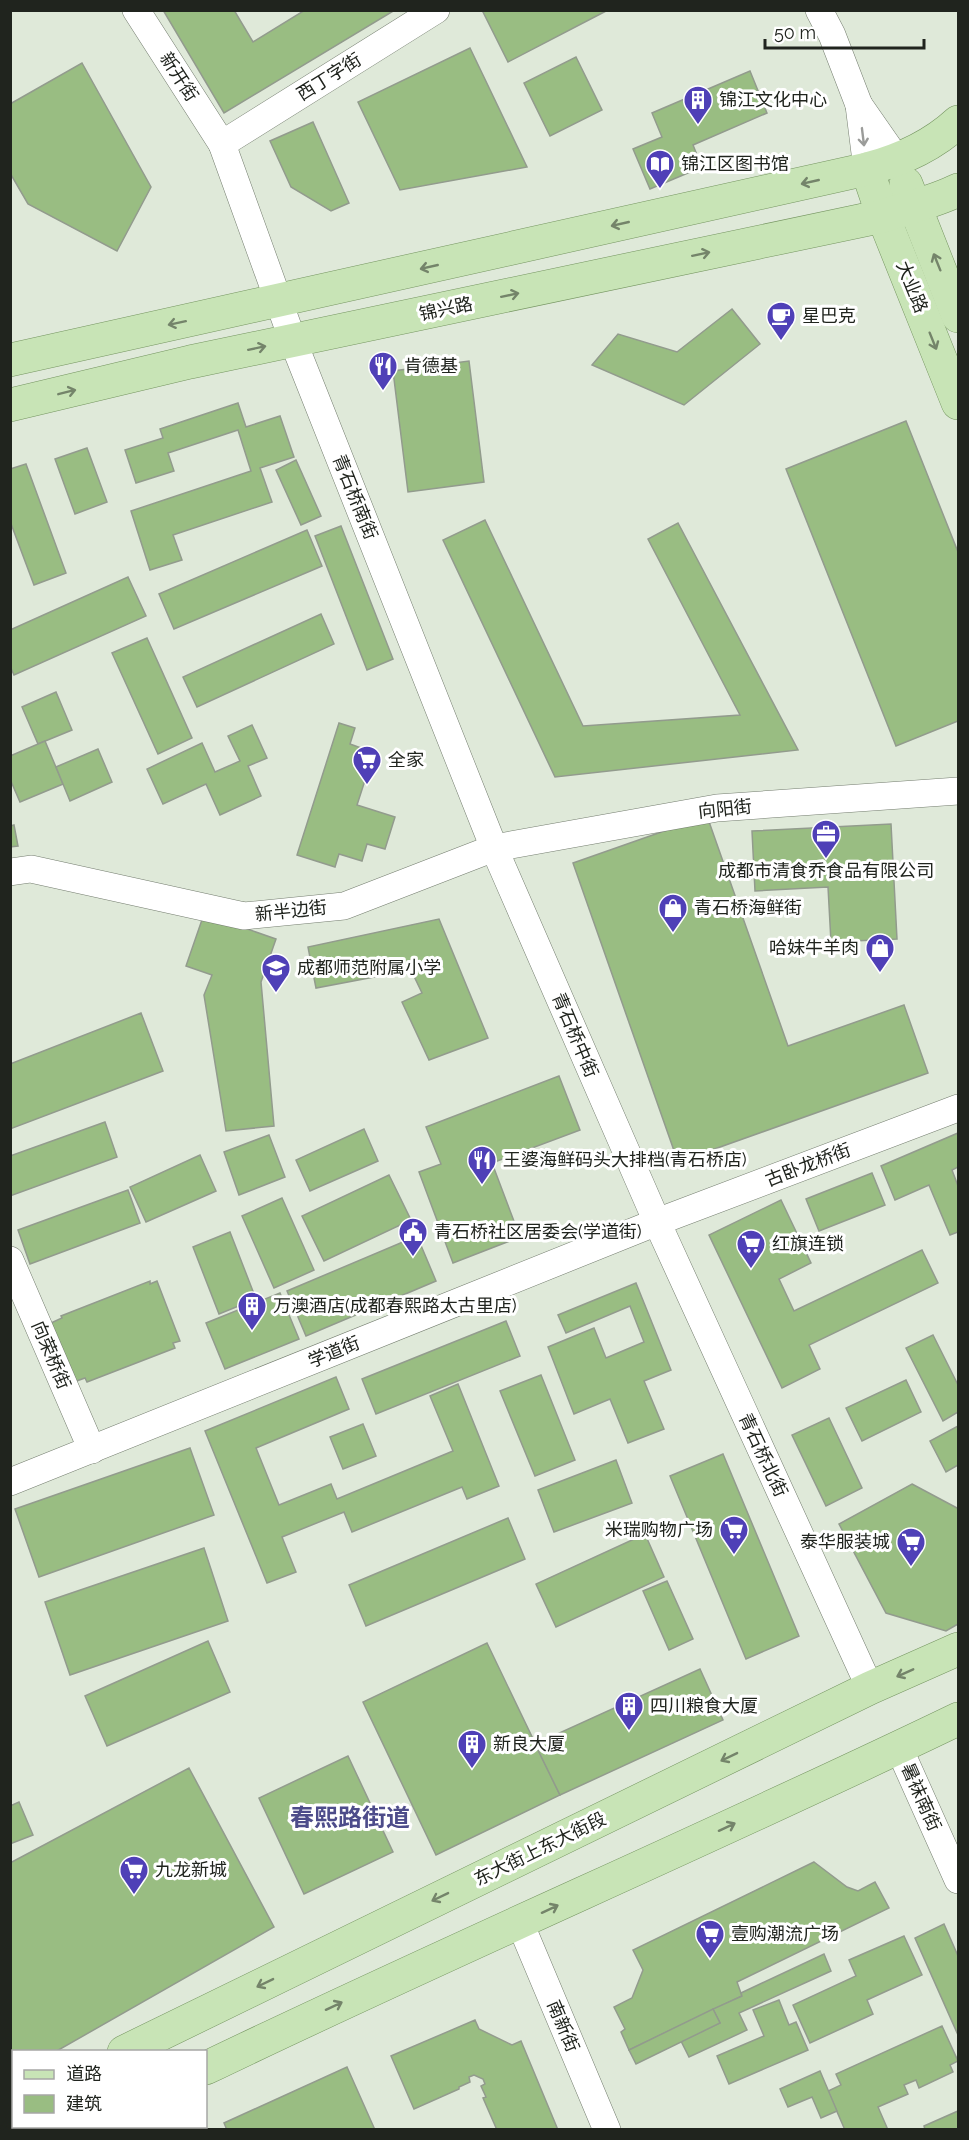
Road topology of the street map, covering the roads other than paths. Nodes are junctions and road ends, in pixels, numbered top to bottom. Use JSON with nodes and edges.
{"nodes":[{"id":1,"x":136,"y":10,"type":"edge"},
{"id":2,"x":436,"y":10,"type":"edge"},
{"id":3,"x":819,"y":10,"type":"edge"},
{"id":4,"x":958,"y":123,"type":"edge"},
{"id":5,"x":222,"y":144,"type":"junction"},
{"id":6,"x":882,"y":165,"type":"junction"},
{"id":7,"x":958,"y":190,"type":"edge"},
{"id":8,"x":914,"y":206,"type":"junction"},
{"id":9,"x":883,"y":216,"type":"junction"},
{"id":10,"x":278,"y":301,"type":"junction"},
{"id":11,"x":958,"y":316,"type":"edge"},
{"id":12,"x":293,"y":341,"type":"junction"},
{"id":13,"x":10,"y":360,"type":"edge"},
{"id":14,"x":958,"y":403,"type":"edge"},
{"id":15,"x":10,"y":405,"type":"edge"},
{"id":16,"x":958,"y":791,"type":"edge"},
{"id":17,"x":494,"y":848,"type":"junction"},
{"id":18,"x":10,"y":872,"type":"edge"},
{"id":19,"x":958,"y":1108,"type":"edge"},
{"id":20,"x":657,"y":1222,"type":"junction"},
{"id":21,"x":10,"y":1260,"type":"edge"},
{"id":22,"x":92,"y":1450,"type":"junction"},
{"id":23,"x":10,"y":1482,"type":"edge"},
{"id":24,"x":958,"y":1649,"type":"edge"},
{"id":25,"x":870,"y":1688,"type":"junction"},
{"id":26,"x":958,"y":1719,"type":"edge"},
{"id":27,"x":899,"y":1748,"type":"junction"},
{"id":28,"x":958,"y":1880,"type":"edge"},
{"id":29,"x":520,"y":1923,"type":"junction"},
{"id":30,"x":128,"y":2050,"type":"edge"},
{"id":31,"x":207,"y":2068,"type":"edge"},
{"id":32,"x":607,"y":2130,"type":"edge"}],
"edges":[{"from":1,"to":5,"type":"street","name":"新开街"},
{"from":2,"to":5,"type":"street","name":"西丁字街"},
{"from":3,"to":6,"type":"street"},
{"from":4,"to":6,"type":"main road"},
{"from":5,"to":10,"type":"street","name":"青石桥南街"},
{"from":6,"to":8,"type":"main road","name":"大业路"},
{"from":6,"to":9,"type":"main road","name":"大业路"},
{"from":6,"to":10,"type":"main road","one_way":true},
{"from":7,"to":8,"type":"main road","name":"锦兴路"},
{"from":8,"to":9,"type":"main road","name":"锦兴路"},
{"from":11,"to":8,"type":"main road","name":"大业路","one_way":true},
{"from":12,"to":9,"type":"main road","name":"锦兴路","one_way":true},
{"from":9,"to":14,"type":"main road","name":"大业路","one_way":true},
{"from":10,"to":12,"type":"street","name":"青石桥南街"},
{"from":10,"to":13,"type":"main road","one_way":true},
{"from":15,"to":12,"type":"main road","name":"锦兴路","one_way":true},
{"from":12,"to":17,"type":"street","name":"青石桥南街"},
{"from":16,"to":17,"type":"street","name":"向阳街"},
{"from":17,"to":18,"type":"street","name":"新半边街"},
{"from":17,"to":20,"type":"street","name":"青石桥中街"},
{"from":19,"to":20,"type":"street","name":"古卧龙桥街"},
{"from":20,"to":22,"type":"street","name":"学道街"},
{"from":20,"to":25,"type":"street","name":"青石桥北街"},
{"from":21,"to":22,"type":"street","name":"向荣桥街"},
{"from":22,"to":23,"type":"street","name":"学道街"},
{"from":24,"to":25,"type":"main road","name":"东大街上东大街段","one_way":true},
{"from":25,"to":30,"type":"main road","name":"东大街上东大街段","one_way":true},
{"from":26,"to":27,"type":"main road"},
{"from":27,"to":28,"type":"street","name":"暑袜南街"},
{"from":29,"to":27,"type":"main road","one_way":true},
{"from":31,"to":29,"type":"main road","one_way":true},
{"from":29,"to":32,"type":"street","name":"南新街"}]}
